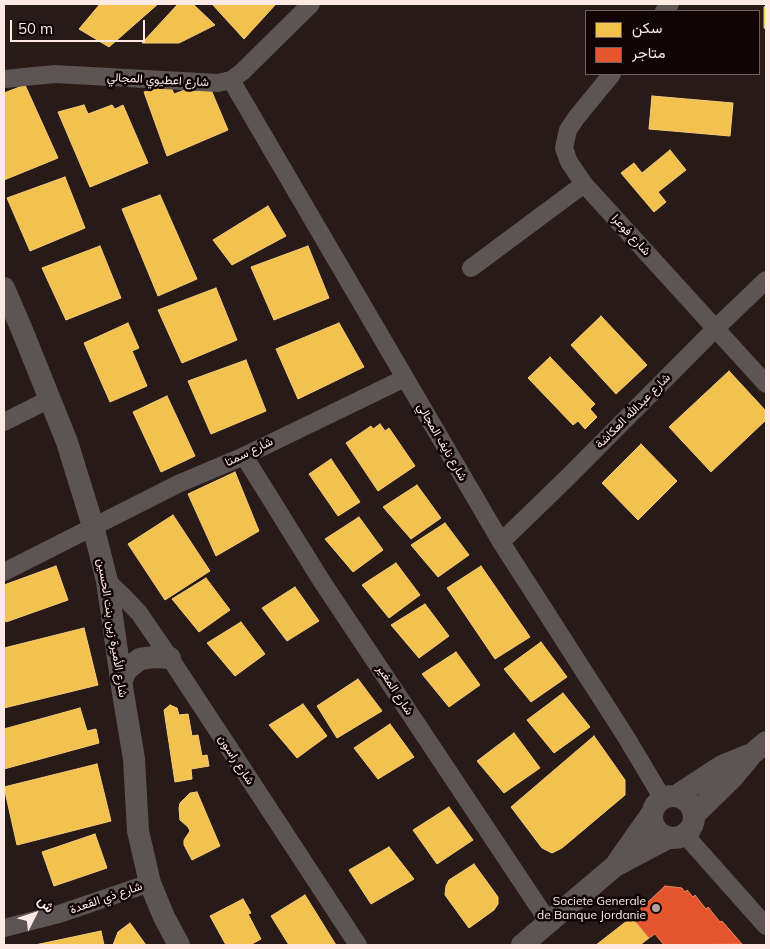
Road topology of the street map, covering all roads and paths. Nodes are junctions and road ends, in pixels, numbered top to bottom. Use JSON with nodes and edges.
{"nodes":[{"id":1,"x":311,"y":4,"type":"edge"},
{"id":2,"x":611,"y":75,"type":"edge"},
{"id":3,"x":4,"y":79,"type":"edge"},
{"id":4,"x":231,"y":80,"type":"junction"},
{"id":5,"x":584,"y":184,"type":"junction"},
{"id":6,"x":471,"y":268,"type":"dead end"},
{"id":7,"x":766,"y":280,"type":"edge"},
{"id":8,"x":4,"y":288,"type":"edge"},
{"id":9,"x":716,"y":328,"type":"junction"},
{"id":10,"x":405,"y":378,"type":"junction"},
{"id":11,"x":766,"y":384,"type":"edge"},
{"id":12,"x":50,"y":399,"type":"junction"},
{"id":13,"x":4,"y":422,"type":"edge"},
{"id":14,"x":244,"y":456,"type":"junction"},
{"id":15,"x":93,"y":526,"type":"junction"},
{"id":16,"x":501,"y":542,"type":"junction"},
{"id":17,"x":4,"y":572,"type":"edge"},
{"id":18,"x":107,"y":581,"type":"junction"},
{"id":19,"x":170,"y":658,"type":"junction"},
{"id":20,"x":122,"y":680,"type":"junction"},
{"id":21,"x":759,"y":748,"type":"edge"},
{"id":22,"x":664,"y":803,"type":"junction"},
{"id":23,"x":682,"y":829,"type":"junction"},
{"id":24,"x":615,"y":866,"type":"junction"},
{"id":25,"x":150,"y":883,"type":"junction"},
{"id":26,"x":548,"y":921,"type":"junction"},
{"id":27,"x":766,"y":926,"type":"edge"},
{"id":28,"x":4,"y":928,"type":"edge"},
{"id":29,"x":179,"y":945,"type":"edge"},
{"id":30,"x":358,"y":945,"type":"edge"},
{"id":31,"x":522,"y":945,"type":"edge"}],
"edges":[{"from":1,"to":4,"type":"street","name":"شارع اعطيوي المجالي"},
{"from":2,"to":5,"type":"street","name":"شارع فوعرا"},
{"from":3,"to":4,"type":"street","name":"شارع اعطيوي المجالي"},
{"from":4,"to":10,"type":"street","name":"شارع نايف المجالي"},
{"from":5,"to":6,"type":"street"},
{"from":5,"to":9,"type":"street","name":"شارع فوعرا"},
{"from":7,"to":9,"type":"street","name":"شارع عبدالله العكاشة"},
{"from":8,"to":12,"type":"street","name":"شارع الأميرة زين بنت الحسين"},
{"from":9,"to":11,"type":"street","name":"شارع فوعرا"},
{"from":9,"to":16,"type":"street","name":"شارع عبدالله العكاشة"},
{"from":10,"to":14,"type":"street","name":"شارع سمتا"},
{"from":10,"to":16,"type":"street","name":"شارع نايف المجالي"},
{"from":12,"to":13,"type":"street"},
{"from":12,"to":15,"type":"street","name":"شارع الأميرة زين بنت الحسين"},
{"from":14,"to":15,"type":"street","name":"شارع سمتا"},
{"from":14,"to":26,"type":"street","name":"شارع المغير"},
{"from":15,"to":17,"type":"street","name":"شارع سمتا"},
{"from":15,"to":18,"type":"street","name":"شارع الأميرة زين بنت الحسين"},
{"from":16,"to":22,"type":"street","name":"شارع نايف المجالي"},
{"from":18,"to":19,"type":"street","name":"شارع راسون"},
{"from":18,"to":20,"type":"street","name":"شارع الأميرة زين بنت الحسين"},
{"from":19,"to":20,"type":"street"},
{"from":19,"to":30,"type":"street","name":"شارع راسون"},
{"from":20,"to":25,"type":"street","name":"شارع الأميرة زين بنت الحسين"},
{"from":21,"to":22,"type":"street"},
{"from":21,"to":23,"type":"street"},
{"from":22,"to":23,"type":"street"},
{"from":22,"to":23,"type":"street"},
{"from":22,"to":24,"type":"street"},
{"from":23,"to":24,"type":"street"},
{"from":23,"to":27,"type":"street"},
{"from":24,"to":26,"type":"street"},
{"from":25,"to":28,"type":"street","name":"شارع ذي القعدة"},
{"from":25,"to":29,"type":"street","name":"شارع الأميرة زين بنت الحسين"},
{"from":26,"to":31,"type":"street"}]}
